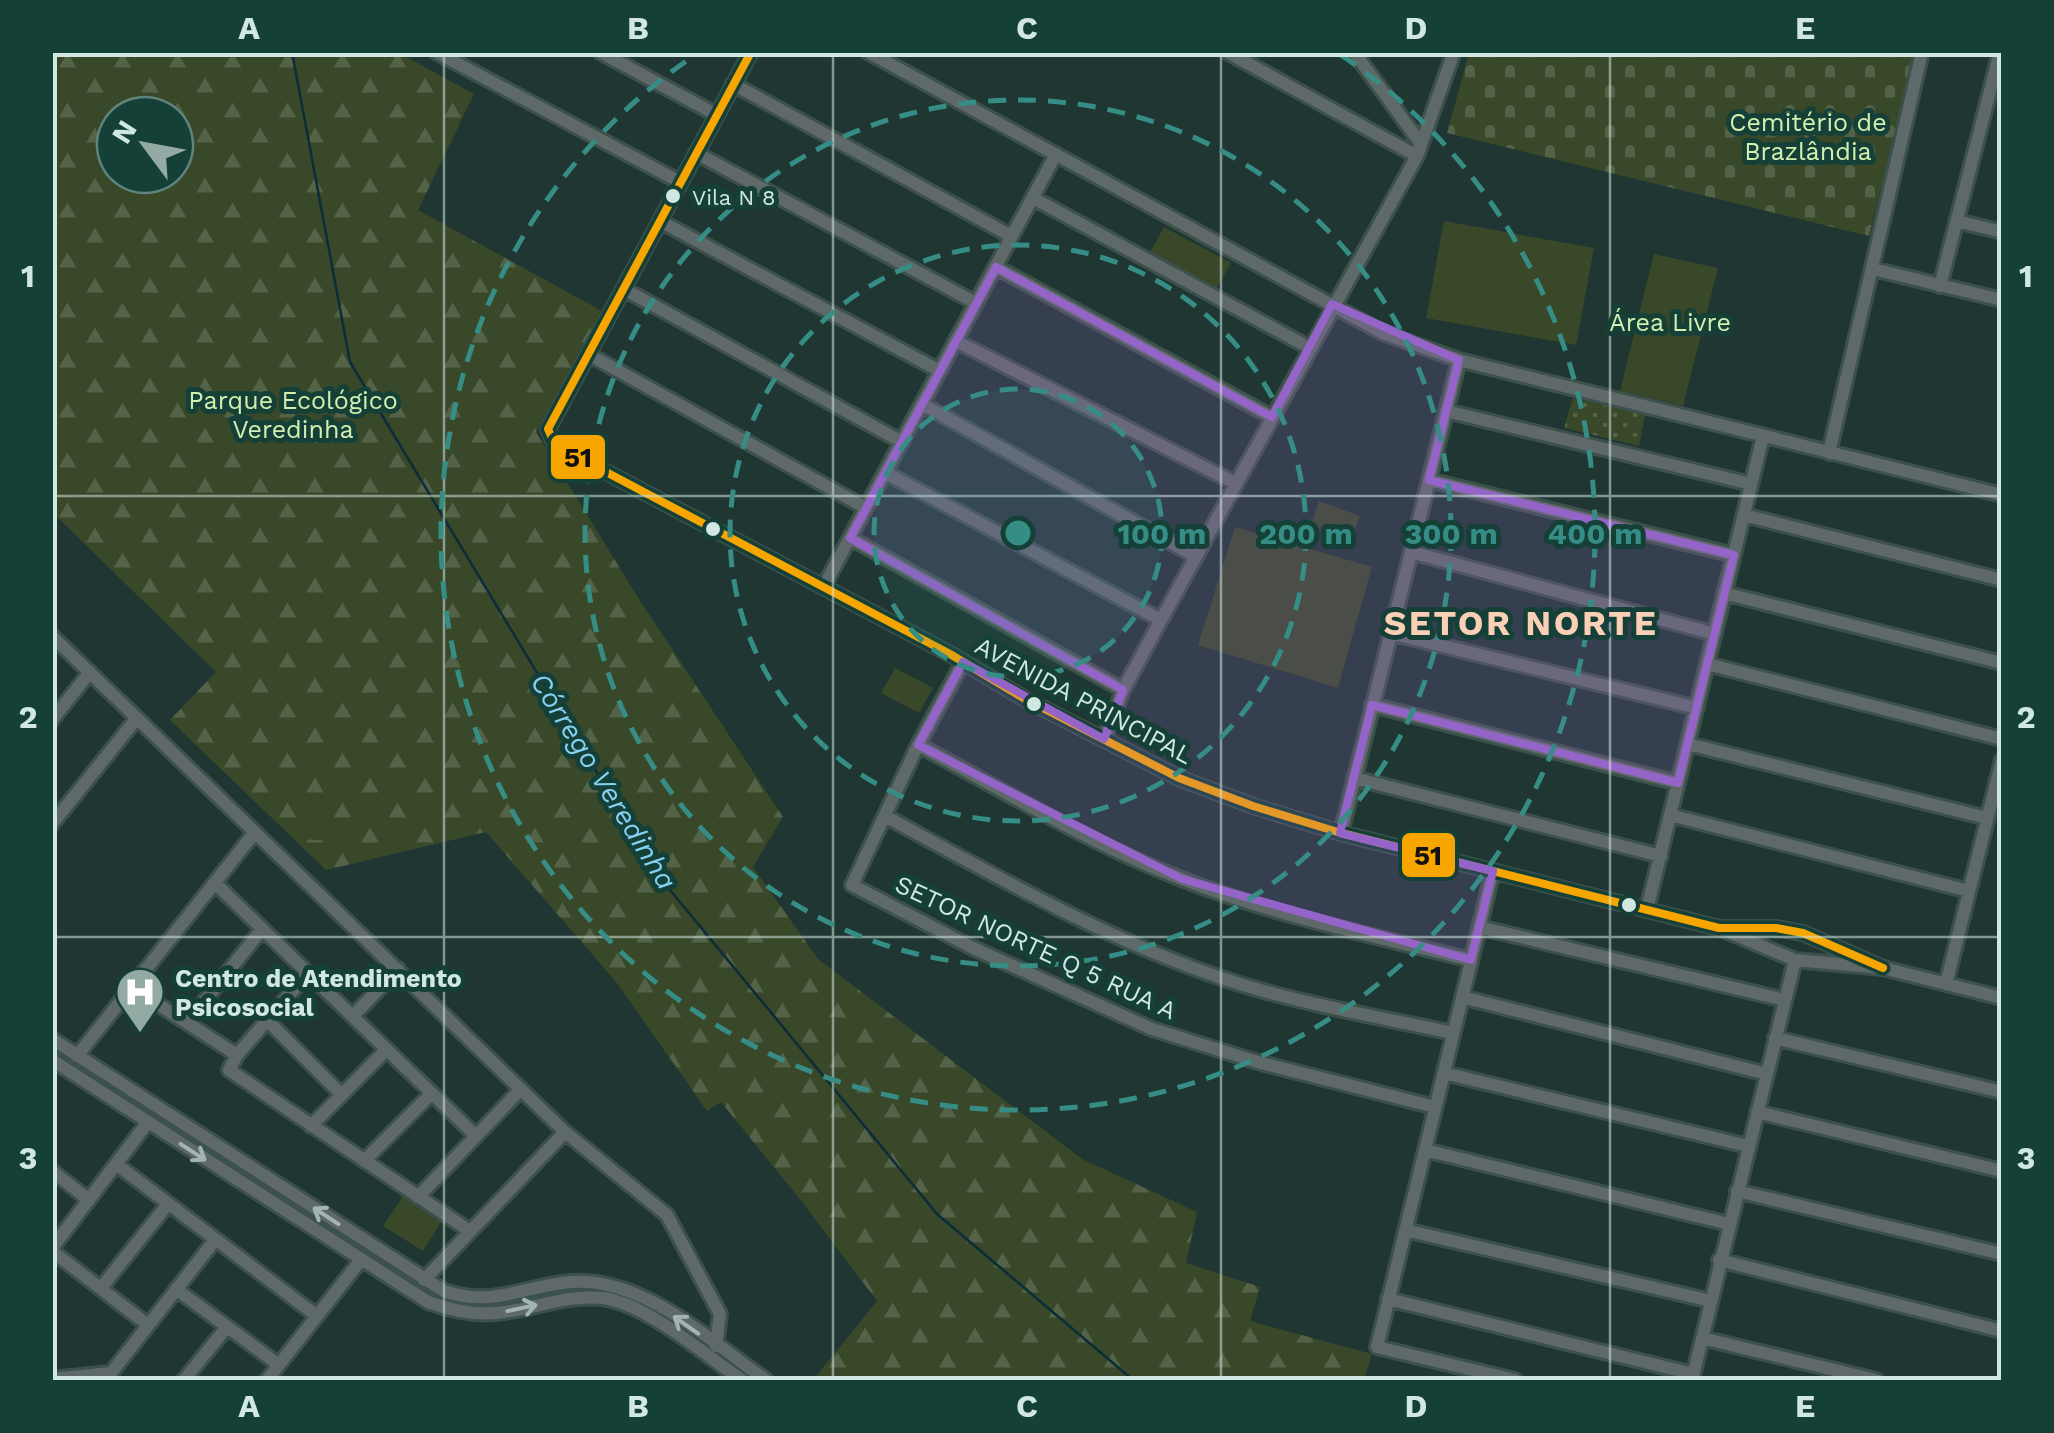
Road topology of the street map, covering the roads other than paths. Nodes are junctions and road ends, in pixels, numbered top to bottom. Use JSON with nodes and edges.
{"nodes":[{"id":1,"x":436,"y":52,"type":"edge"},
{"id":2,"x":600,"y":52,"type":"edge"},
{"id":3,"x":750,"y":52,"type":"edge"},
{"id":4,"x":868,"y":52,"type":"edge"},
{"id":5,"x":1227,"y":52,"type":"edge"},
{"id":6,"x":1354,"y":52,"type":"edge"},
{"id":7,"x":1454,"y":52,"type":"edge"},
{"id":8,"x":1922,"y":52,"type":"edge"},
{"id":9,"x":2000,"y":52,"type":"edge"},
{"id":10,"x":733,"y":84,"type":"junction"},
{"id":11,"x":717,"y":115,"type":"junction"},
{"id":12,"x":696,"y":153,"type":"junction"},
{"id":13,"x":1056,"y":154,"type":"junction"},
{"id":14,"x":1417,"y":156,"type":"junction"},
{"id":15,"x":680,"y":182,"type":"junction"},
{"id":16,"x":1033,"y":198,"type":"junction"},
{"id":17,"x":660,"y":221,"type":"junction"},
{"id":18,"x":1957,"y":221,"type":"junction"},
{"id":19,"x":2002,"y":232,"type":"edge"},
{"id":20,"x":1011,"y":236,"type":"junction"},
{"id":21,"x":996,"y":268,"type":"junction"},
{"id":22,"x":1872,"y":268,"type":"junction"},
{"id":23,"x":1940,"y":286,"type":"junction"},
{"id":24,"x":624,"y":288,"type":"junction"},
{"id":25,"x":2002,"y":300,"type":"edge"},
{"id":26,"x":976,"y":303,"type":"junction"},
{"id":27,"x":1332,"y":304,"type":"junction"},
{"id":28,"x":956,"y":340,"type":"junction"},
{"id":29,"x":1308,"y":347,"type":"junction"},
{"id":30,"x":588,"y":354,"type":"junction"},
{"id":31,"x":1459,"y":360,"type":"junction"},
{"id":32,"x":940,"y":371,"type":"junction"},
{"id":33,"x":922,"y":404,"type":"junction"},
{"id":34,"x":1446,"y":411,"type":"junction"},
{"id":35,"x":1272,"y":417,"type":"junction"},
{"id":36,"x":1763,"y":436,"type":"junction"},
{"id":37,"x":902,"y":442,"type":"junction"},
{"id":38,"x":1829,"y":452,"type":"junction"},
{"id":39,"x":886,"y":473,"type":"junction"},
{"id":40,"x":1428,"y":480,"type":"junction"},
{"id":41,"x":1235,"y":483,"type":"junction"},
{"id":42,"x":1752,"y":484,"type":"junction"},
{"id":43,"x":2002,"y":495,"type":"edge"},
{"id":44,"x":866,"y":508,"type":"junction"},
{"id":45,"x":1744,"y":515,"type":"junction"},
{"id":46,"x":850,"y":538,"type":"junction"},
{"id":47,"x":1410,"y":552,"type":"junction"},
{"id":48,"x":1734,"y":555,"type":"junction"},
{"id":49,"x":1195,"y":556,"type":"junction"},
{"id":50,"x":2002,"y":580,"type":"edge"},
{"id":51,"x":824,"y":586,"type":"junction"},
{"id":52,"x":1724,"y":593,"type":"junction"},
{"id":53,"x":1161,"y":620,"type":"junction"},
{"id":54,"x":1390,"y":633,"type":"junction"},
{"id":55,"x":1714,"y":634,"type":"junction"},
{"id":56,"x":52,"y":636,"type":"edge"},
{"id":57,"x":963,"y":662,"type":"junction"},
{"id":58,"x":2002,"y":663,"type":"edge"},
{"id":59,"x":1707,"y":664,"type":"junction"},
{"id":60,"x":90,"y":672,"type":"junction"},
{"id":61,"x":1123,"y":690,"type":"junction"},
{"id":62,"x":1372,"y":705,"type":"junction"},
{"id":63,"x":1696,"y":708,"type":"junction"},
{"id":64,"x":137,"y":718,"type":"junction"},
{"id":65,"x":52,"y":720,"type":"edge"},
{"id":66,"x":2002,"y":739,"type":"edge"},
{"id":67,"x":1104,"y":740,"type":"junction"},
{"id":68,"x":1688,"y":744,"type":"junction"},
{"id":69,"x":918,"y":745,"type":"junction"},
{"id":70,"x":2002,"y":760,"type":"edge"},
{"id":71,"x":1354,"y":778,"type":"junction"},
{"id":72,"x":1678,"y":782,"type":"junction"},
{"id":73,"x":1670,"y":815,"type":"junction"},
{"id":74,"x":887,"y":817,"type":"junction"},
{"id":75,"x":1987,"y":818,"type":"junction"},
{"id":76,"x":52,"y":824,"type":"edge"},
{"id":77,"x":255,"y":832,"type":"junction"},
{"id":78,"x":1340,"y":833,"type":"junction"},
{"id":79,"x":1660,"y":856,"type":"junction"},
{"id":80,"x":1493,"y":870,"type":"junction"},
{"id":81,"x":214,"y":883,"type":"junction"},
{"id":82,"x":1969,"y":891,"type":"junction"},
{"id":83,"x":1648,"y":909,"type":"junction"},
{"id":84,"x":1479,"y":927,"type":"junction"},
{"id":85,"x":1719,"y":928,"type":"junction"},
{"id":86,"x":1776,"y":928,"type":"junction"},
{"id":87,"x":262,"y":929,"type":"junction"},
{"id":88,"x":1832,"y":944,"type":"junction"},
{"id":89,"x":1772,"y":952,"type":"junction"},
{"id":90,"x":1471,"y":960,"type":"junction"},
{"id":91,"x":1795,"y":960,"type":"junction"},
{"id":92,"x":1827,"y":966,"type":"junction"},
{"id":93,"x":1883,"y":968,"type":"junction"},
{"id":94,"x":398,"y":969,"type":"junction"},
{"id":95,"x":308,"y":973,"type":"junction"},
{"id":96,"x":1946,"y":984,"type":"junction"},
{"id":97,"x":133,"y":988,"type":"junction"},
{"id":98,"x":1462,"y":997,"type":"junction"},
{"id":99,"x":2002,"y":998,"type":"edge"},
{"id":100,"x":1785,"y":1000,"type":"junction"},
{"id":101,"x":353,"y":1016,"type":"junction"},
{"id":102,"x":267,"y":1020,"type":"junction"},
{"id":103,"x":187,"y":1023,"type":"junction"},
{"id":104,"x":97,"y":1033,"type":"junction"},
{"id":105,"x":1453,"y":1033,"type":"junction"},
{"id":106,"x":1775,"y":1038,"type":"junction"},
{"id":107,"x":52,"y":1039,"type":"edge"},
{"id":108,"x":387,"y":1049,"type":"junction"},
{"id":109,"x":236,"y":1055,"type":"junction"},
{"id":110,"x":78,"y":1056,"type":"junction"},
{"id":111,"x":52,"y":1060,"type":"edge"},
{"id":112,"x":97,"y":1068,"type":"junction"},
{"id":113,"x":1444,"y":1073,"type":"junction"},
{"id":114,"x":1766,"y":1074,"type":"junction"},
{"id":115,"x":521,"y":1088,"type":"junction"},
{"id":116,"x":2002,"y":1092,"type":"edge"},
{"id":117,"x":432,"y":1093,"type":"junction"},
{"id":118,"x":342,"y":1094,"type":"junction"},
{"id":119,"x":1435,"y":1107,"type":"junction"},
{"id":120,"x":1756,"y":1112,"type":"junction"},
{"id":121,"x":171,"y":1116,"type":"junction"},
{"id":122,"x":148,"y":1122,"type":"junction"},
{"id":123,"x":311,"y":1126,"type":"junction"},
{"id":124,"x":160,"y":1131,"type":"junction"},
{"id":125,"x":565,"y":1132,"type":"junction"},
{"id":126,"x":476,"y":1136,"type":"junction"},
{"id":127,"x":1748,"y":1146,"type":"junction"},
{"id":128,"x":1425,"y":1150,"type":"junction"},
{"id":129,"x":364,"y":1162,"type":"junction"},
{"id":130,"x":116,"y":1164,"type":"junction"},
{"id":131,"x":52,"y":1171,"type":"edge"},
{"id":132,"x":2002,"y":1171,"type":"edge"},
{"id":133,"x":271,"y":1181,"type":"junction"},
{"id":134,"x":1737,"y":1190,"type":"junction"},
{"id":135,"x":260,"y":1196,"type":"junction"},
{"id":136,"x":294,"y":1196,"type":"junction"},
{"id":137,"x":418,"y":1196,"type":"junction"},
{"id":138,"x":89,"y":1200,"type":"junction"},
{"id":139,"x":168,"y":1204,"type":"junction"},
{"id":140,"x":282,"y":1210,"type":"junction"},
{"id":141,"x":1729,"y":1224,"type":"junction"},
{"id":142,"x":1405,"y":1230,"type":"junction"},
{"id":143,"x":470,"y":1231,"type":"junction"},
{"id":144,"x":215,"y":1240,"type":"junction"},
{"id":145,"x":52,"y":1250,"type":"edge"},
{"id":146,"x":2002,"y":1254,"type":"edge"},
{"id":147,"x":1720,"y":1260,"type":"junction"},
{"id":148,"x":360,"y":1261,"type":"junction"},
{"id":149,"x":408,"y":1269,"type":"junction"},
{"id":150,"x":423,"y":1279,"type":"junction"},
{"id":151,"x":397,"y":1283,"type":"junction"},
{"id":152,"x":101,"y":1288,"type":"junction"},
{"id":153,"x":176,"y":1289,"type":"junction"},
{"id":154,"x":413,"y":1293,"type":"junction"},
{"id":155,"x":1388,"y":1299,"type":"junction"},
{"id":156,"x":1711,"y":1301,"type":"junction"},
{"id":157,"x":477,"y":1305,"type":"junction"},
{"id":158,"x":316,"y":1316,"type":"junction"},
{"id":159,"x":148,"y":1325,"type":"junction"},
{"id":160,"x":227,"y":1328,"type":"junction"},
{"id":161,"x":2002,"y":1331,"type":"edge"},
{"id":162,"x":1702,"y":1338,"type":"junction"},
{"id":163,"x":716,"y":1346,"type":"junction"},
{"id":164,"x":278,"y":1365,"type":"junction"},
{"id":165,"x":116,"y":1376,"type":"edge"},
{"id":166,"x":1692,"y":1377,"type":"edge"},
{"id":167,"x":52,"y":1379,"type":"edge"},
{"id":168,"x":184,"y":1380,"type":"edge"},
{"id":169,"x":267,"y":1380,"type":"edge"},
{"id":170,"x":742,"y":1380,"type":"edge"},
{"id":171,"x":766,"y":1380,"type":"edge"},
{"id":172,"x":1514,"y":1380,"type":"edge"},
{"id":173,"x":1876,"y":1380,"type":"edge"}],
"edges":[{"from":1,"to":15,"type":"street"},
{"from":2,"to":11,"type":"street"},
{"from":3,"to":10,"type":"street","name":"AVENIDA PRINCIPAL"},
{"from":4,"to":13,"type":"street"},
{"from":5,"to":14,"type":"street"},
{"from":6,"to":14,"type":"street"},
{"from":7,"to":14,"type":"street"},
{"from":8,"to":22,"type":"street"},
{"from":9,"to":18,"type":"street"},
{"from":10,"to":11,"type":"street","name":"AVENIDA PRINCIPAL"},
{"from":10,"to":20,"type":"street"},
{"from":11,"to":12,"type":"street","name":"AVENIDA PRINCIPAL"},
{"from":12,"to":15,"type":"street","name":"AVENIDA PRINCIPAL"},
{"from":12,"to":26,"type":"street"},
{"from":13,"to":16,"type":"street"},
{"from":13,"to":27,"type":"street"},
{"from":14,"to":27,"type":"street"},
{"from":15,"to":17,"type":"street","name":"AVENIDA PRINCIPAL"},
{"from":16,"to":20,"type":"street"},
{"from":16,"to":29,"type":"street"},
{"from":17,"to":24,"type":"street","name":"AVENIDA PRINCIPAL"},
{"from":17,"to":32,"type":"street"},
{"from":18,"to":19,"type":"street"},
{"from":18,"to":23,"type":"street"},
{"from":20,"to":21,"type":"street"},
{"from":21,"to":26,"type":"street"},
{"from":21,"to":35,"type":"street"},
{"from":22,"to":23,"type":"street"},
{"from":22,"to":38,"type":"street"},
{"from":23,"to":25,"type":"street"},
{"from":24,"to":30,"type":"street","name":"AVENIDA PRINCIPAL"},
{"from":24,"to":37,"type":"street"},
{"from":26,"to":28,"type":"street"},
{"from":27,"to":29,"type":"street"},
{"from":27,"to":31,"type":"street"},
{"from":28,"to":32,"type":"street"},
{"from":28,"to":41,"type":"street"},
{"from":29,"to":35,"type":"street"},
{"from":30,"to":44,"type":"street"},
{"from":30,"to":51,"type":"street","name":"AVENIDA PRINCIPAL"},
{"from":31,"to":34,"type":"street"},
{"from":31,"to":36,"type":"street"},
{"from":32,"to":33,"type":"street"},
{"from":33,"to":37,"type":"street"},
{"from":33,"to":49,"type":"street"},
{"from":34,"to":40,"type":"street"},
{"from":34,"to":42,"type":"street"},
{"from":35,"to":41,"type":"street"},
{"from":36,"to":38,"type":"street"},
{"from":36,"to":42,"type":"street"},
{"from":37,"to":39,"type":"street"},
{"from":38,"to":43,"type":"street"},
{"from":39,"to":44,"type":"street"},
{"from":39,"to":53,"type":"street"},
{"from":40,"to":47,"type":"street"},
{"from":40,"to":48,"type":"street"},
{"from":41,"to":49,"type":"street"},
{"from":42,"to":45,"type":"street"},
{"from":44,"to":46,"type":"street"},
{"from":45,"to":48,"type":"street"},
{"from":45,"to":50,"type":"street"},
{"from":46,"to":51,"type":"street"},
{"from":46,"to":61,"type":"street"},
{"from":47,"to":54,"type":"street"},
{"from":47,"to":55,"type":"street"},
{"from":48,"to":52,"type":"street"},
{"from":49,"to":53,"type":"street"},
{"from":51,"to":57,"type":"street","name":"AVENIDA PRINCIPAL"},
{"from":52,"to":55,"type":"street"},
{"from":52,"to":58,"type":"street"},
{"from":53,"to":61,"type":"street"},
{"from":54,"to":62,"type":"street"},
{"from":54,"to":63,"type":"street"},
{"from":55,"to":59,"type":"street"},
{"from":56,"to":60,"type":"street"},
{"from":57,"to":67,"type":"street","name":"AVENIDA PRINCIPAL"},
{"from":57,"to":69,"type":"street"},
{"from":59,"to":63,"type":"street"},
{"from":59,"to":66,"type":"street"},
{"from":60,"to":64,"type":"street"},
{"from":60,"to":65,"type":"street"},
{"from":61,"to":67,"type":"street"},
{"from":62,"to":71,"type":"street"},
{"from":62,"to":72,"type":"street"},
{"from":63,"to":68,"type":"street"},
{"from":64,"to":76,"type":"street"},
{"from":64,"to":77,"type":"street"},
{"from":67,"to":78,"type":"street","name":"AVENIDA PRINCIPAL"},
{"from":68,"to":72,"type":"street"},
{"from":68,"to":75,"type":"street"},
{"from":69,"to":74,"type":"street"},
{"from":69,"to":90,"type":"street"},
{"from":70,"to":75,"type":"street"},
{"from":71,"to":78,"type":"street"},
{"from":71,"to":79,"type":"street"},
{"from":72,"to":73,"type":"street"},
{"from":73,"to":79,"type":"street"},
{"from":73,"to":82,"type":"street"},
{"from":74,"to":105,"type":"street"},
{"from":74,"to":119,"type":"street","name":"SETOR NORTE Q 5 RUA A"},
{"from":75,"to":82,"type":"street"},
{"from":77,"to":81,"type":"street"},
{"from":77,"to":94,"type":"street"},
{"from":78,"to":80,"type":"street","name":"AVENIDA PRINCIPAL"},
{"from":79,"to":83,"type":"street"},
{"from":80,"to":83,"type":"street","name":"AVENIDA PRINCIPAL"},
{"from":80,"to":84,"type":"street"},
{"from":81,"to":87,"type":"street"},
{"from":81,"to":97,"type":"street"},
{"from":82,"to":96,"type":"street"},
{"from":83,"to":85,"type":"street","name":"AVENIDA PRINCIPAL"},
{"from":84,"to":90,"type":"street"},
{"from":84,"to":100,"type":"street"},
{"from":85,"to":86,"type":"street","name":"AVENIDA PRINCIPAL"},
{"from":85,"to":89,"type":"street"},
{"from":86,"to":88,"type":"street","name":"AVENIDA PRINCIPAL"},
{"from":86,"to":89,"type":"street"},
{"from":87,"to":95,"type":"street"},
{"from":87,"to":103,"type":"street"},
{"from":88,"to":92,"type":"street"},
{"from":88,"to":93,"type":"street","name":"AVENIDA PRINCIPAL"},
{"from":89,"to":91,"type":"street"},
{"from":90,"to":98,"type":"street"},
{"from":91,"to":92,"type":"street"},
{"from":91,"to":100,"type":"street"},
{"from":92,"to":93,"type":"street"},
{"from":93,"to":96,"type":"street"},
{"from":94,"to":101,"type":"street"},
{"from":94,"to":115,"type":"street"},
{"from":95,"to":101,"type":"street"},
{"from":95,"to":102,"type":"street"},
{"from":96,"to":99,"type":"street"},
{"from":97,"to":103,"type":"street"},
{"from":97,"to":104,"type":"street"},
{"from":98,"to":105,"type":"street"},
{"from":98,"to":114,"type":"street"},
{"from":100,"to":106,"type":"street"},
{"from":101,"to":108,"type":"street"},
{"from":102,"to":109,"type":"street"},
{"from":102,"to":118,"type":"street"},
{"from":103,"to":109,"type":"street"},
{"from":104,"to":110,"type":"street"},
{"from":104,"to":112,"type":"street"},
{"from":105,"to":113,"type":"street"},
{"from":106,"to":114,"type":"street"},
{"from":106,"to":116,"type":"street"},
{"from":107,"to":110,"type":"street"},
{"from":108,"to":117,"type":"street"},
{"from":108,"to":118,"type":"street"},
{"from":109,"to":123,"type":"street"},
{"from":110,"to":112,"type":"street"},
{"from":111,"to":122,"type":"street"},
{"from":112,"to":121,"type":"street"},
{"from":113,"to":119,"type":"street"},
{"from":113,"to":127,"type":"street"},
{"from":114,"to":120,"type":"street"},
{"from":115,"to":125,"type":"street"},
{"from":115,"to":126,"type":"street"},
{"from":117,"to":126,"type":"street"},
{"from":117,"to":129,"type":"street"},
{"from":118,"to":123,"type":"street"},
{"from":119,"to":128,"type":"street"},
{"from":120,"to":127,"type":"street"},
{"from":120,"to":132,"type":"street"},
{"from":121,"to":124,"type":"street"},
{"from":121,"to":133,"type":"street"},
{"from":122,"to":124,"type":"street"},
{"from":122,"to":130,"type":"street"},
{"from":123,"to":129,"type":"street"},
{"from":124,"to":135,"type":"street","one_way":true},
{"from":125,"to":143,"type":"street"},
{"from":125,"to":163,"type":"street"},
{"from":126,"to":137,"type":"street"},
{"from":127,"to":134,"type":"street"},
{"from":128,"to":141,"type":"street"},
{"from":128,"to":142,"type":"street"},
{"from":129,"to":137,"type":"street"},
{"from":130,"to":138,"type":"street"},
{"from":130,"to":139,"type":"street"},
{"from":131,"to":138,"type":"street"},
{"from":133,"to":135,"type":"street"},
{"from":133,"to":136,"type":"street"},
{"from":134,"to":141,"type":"street"},
{"from":134,"to":146,"type":"street"},
{"from":135,"to":140,"type":"street"},
{"from":136,"to":140,"type":"street"},
{"from":149,"to":136,"type":"street","one_way":true},
{"from":137,"to":143,"type":"street"},
{"from":138,"to":145,"type":"street"},
{"from":139,"to":144,"type":"street"},
{"from":139,"to":152,"type":"street"},
{"from":140,"to":148,"type":"street"},
{"from":141,"to":147,"type":"street"},
{"from":142,"to":155,"type":"street"},
{"from":142,"to":156,"type":"street"},
{"from":143,"to":150,"type":"street"},
{"from":144,"to":153,"type":"street"},
{"from":144,"to":158,"type":"street"},
{"from":145,"to":152,"type":"street"},
{"from":147,"to":156,"type":"street"},
{"from":147,"to":161,"type":"street"},
{"from":148,"to":151,"type":"street"},
{"from":148,"to":158,"type":"street"},
{"from":149,"to":150,"type":"street"},
{"from":149,"to":151,"type":"street"},
{"from":150,"to":154,"type":"street"},
{"from":150,"to":157,"type":"street"},
{"from":151,"to":154,"type":"street"},
{"from":152,"to":159,"type":"street"},
{"from":153,"to":159,"type":"street"},
{"from":153,"to":160,"type":"street"},
{"from":154,"to":157,"type":"street"},
{"from":155,"to":166,"type":"street"},
{"from":155,"to":172,"type":"street"},
{"from":156,"to":162,"type":"street"},
{"from":163,"to":157,"type":"street","one_way":true},
{"from":157,"to":170,"type":"street","one_way":true},
{"from":158,"to":164,"type":"street"},
{"from":159,"to":165,"type":"street"},
{"from":160,"to":164,"type":"street"},
{"from":160,"to":168,"type":"street"},
{"from":162,"to":166,"type":"street"},
{"from":162,"to":173,"type":"street"},
{"from":163,"to":171,"type":"street"},
{"from":164,"to":169,"type":"street"},
{"from":165,"to":167,"type":"street"}]}
